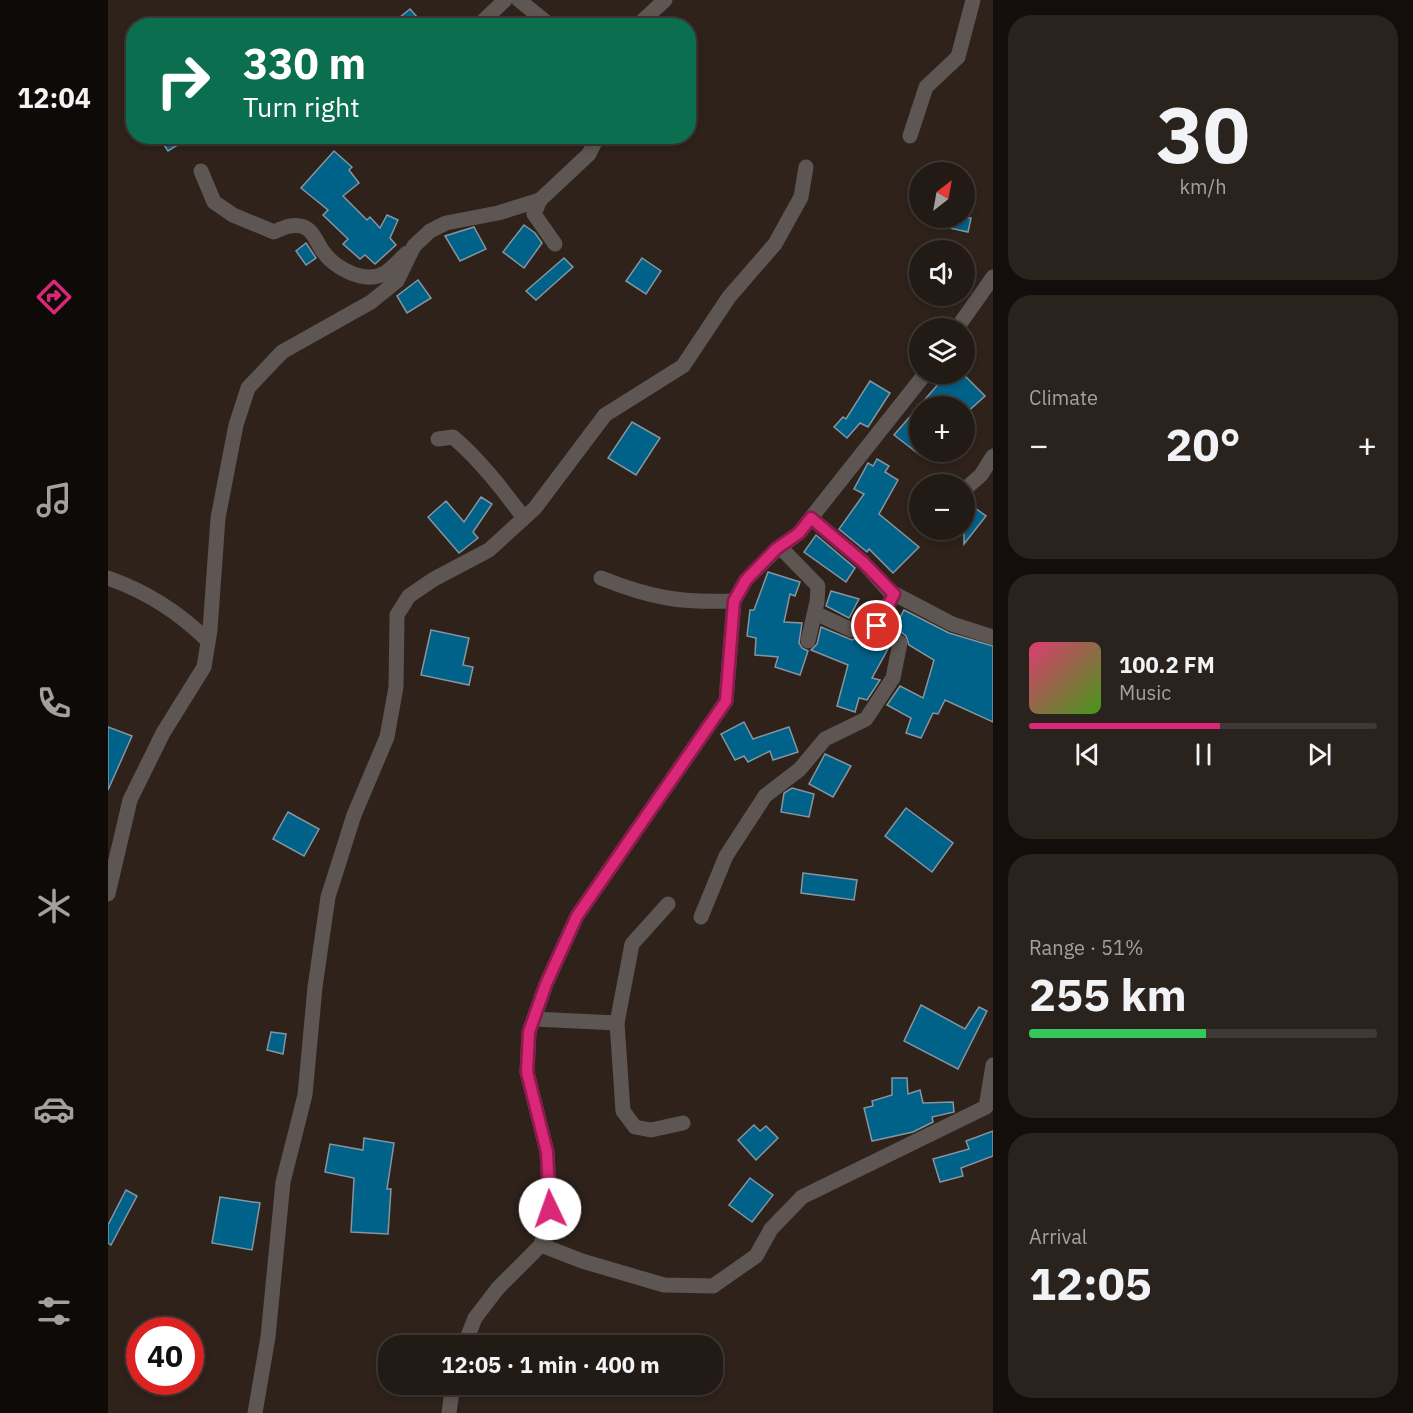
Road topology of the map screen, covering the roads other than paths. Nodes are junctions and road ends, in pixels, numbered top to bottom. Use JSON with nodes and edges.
{"nodes":[{"id":1,"x":505,"y":0,"type":"edge"},
{"id":2,"x":519,"y":0,"type":"edge"},
{"id":3,"x":664,"y":0,"type":"edge"},
{"id":4,"x":973,"y":0,"type":"edge"},
{"id":5,"x":486,"y":18,"type":"edge"},
{"id":6,"x":541,"y":18,"type":"edge"},
{"id":7,"x":645,"y":18,"type":"edge"},
{"id":8,"x":910,"y":136,"type":"dead end"},
{"id":9,"x":594,"y":144,"type":"edge"},
{"id":10,"x":806,"y":166,"type":"dead end"},
{"id":11,"x":201,"y":171,"type":"dead end"},
{"id":12,"x":540,"y":200,"type":"junction"},
{"id":13,"x":555,"y":244,"type":"dead end"},
{"id":14,"x":414,"y":246,"type":"junction"},
{"id":15,"x":993,"y":277,"type":"edge"},
{"id":16,"x":964,"y":318,"type":"edge"},
{"id":17,"x":917,"y":384,"type":"edge"},
{"id":18,"x":438,"y":439,"type":"dead end"},
{"id":19,"x":993,"y":456,"type":"edge"},
{"id":20,"x":975,"y":480,"type":"edge"},
{"id":21,"x":524,"y":518,"type":"junction"},
{"id":22,"x":811,"y":518,"type":"junction"},
{"id":23,"x":780,"y":547,"type":"junction"},
{"id":24,"x":108,"y":578,"type":"edge"},
{"id":25,"x":601,"y":578,"type":"dead end"},
{"id":26,"x":894,"y":594,"type":"junction"},
{"id":27,"x":734,"y":601,"type":"junction"},
{"id":28,"x":815,"y":613,"type":"junction"},
{"id":29,"x":852,"y":630,"type":"dead end"},
{"id":30,"x":993,"y":637,"type":"edge"},
{"id":31,"x":208,"y":641,"type":"junction"},
{"id":32,"x":808,"y":641,"type":"dead end"},
{"id":33,"x":108,"y":894,"type":"edge"},
{"id":34,"x":668,"y":904,"type":"dead end"},
{"id":35,"x":700,"y":917,"type":"dead end"},
{"id":36,"x":534,"y":1019,"type":"junction"},
{"id":37,"x":617,"y":1023,"type":"junction"},
{"id":38,"x":993,"y":1065,"type":"edge"},
{"id":39,"x":683,"y":1123,"type":"dead end"},
{"id":40,"x":541,"y":1245,"type":"junction"},
{"id":41,"x":468,"y":1335,"type":"edge"},
{"id":42,"x":451,"y":1395,"type":"edge"},
{"id":43,"x":255,"y":1413,"type":"edge"},
{"id":44,"x":449,"y":1413,"type":"edge"}],
"edges":[{"from":1,"to":5,"type":"street"},
{"from":2,"to":6,"type":"street"},
{"from":3,"to":7,"type":"street"},
{"from":4,"to":8,"type":"street"},
{"from":9,"to":12,"type":"street"},
{"from":10,"to":21,"type":"street"},
{"from":11,"to":14,"type":"street"},
{"from":12,"to":13,"type":"street"},
{"from":12,"to":14,"type":"street"},
{"from":14,"to":31,"type":"street"},
{"from":15,"to":16,"type":"street"},
{"from":17,"to":22,"type":"street"},
{"from":18,"to":21,"type":"street"},
{"from":19,"to":20,"type":"street"},
{"from":21,"to":43,"type":"street"},
{"from":22,"to":23,"type":"street"},
{"from":22,"to":26,"type":"street"},
{"from":23,"to":27,"type":"street"},
{"from":23,"to":28,"type":"street"},
{"from":24,"to":31,"type":"street"},
{"from":25,"to":27,"type":"street"},
{"from":26,"to":30,"type":"street"},
{"from":26,"to":35,"type":"street"},
{"from":27,"to":36,"type":"street"},
{"from":28,"to":29,"type":"street"},
{"from":28,"to":32,"type":"street"},
{"from":31,"to":33,"type":"street"},
{"from":34,"to":37,"type":"street"},
{"from":36,"to":37,"type":"street"},
{"from":36,"to":40,"type":"street"},
{"from":37,"to":39,"type":"street"},
{"from":38,"to":40,"type":"street"},
{"from":40,"to":41,"type":"street"},
{"from":42,"to":44,"type":"street"}]}
